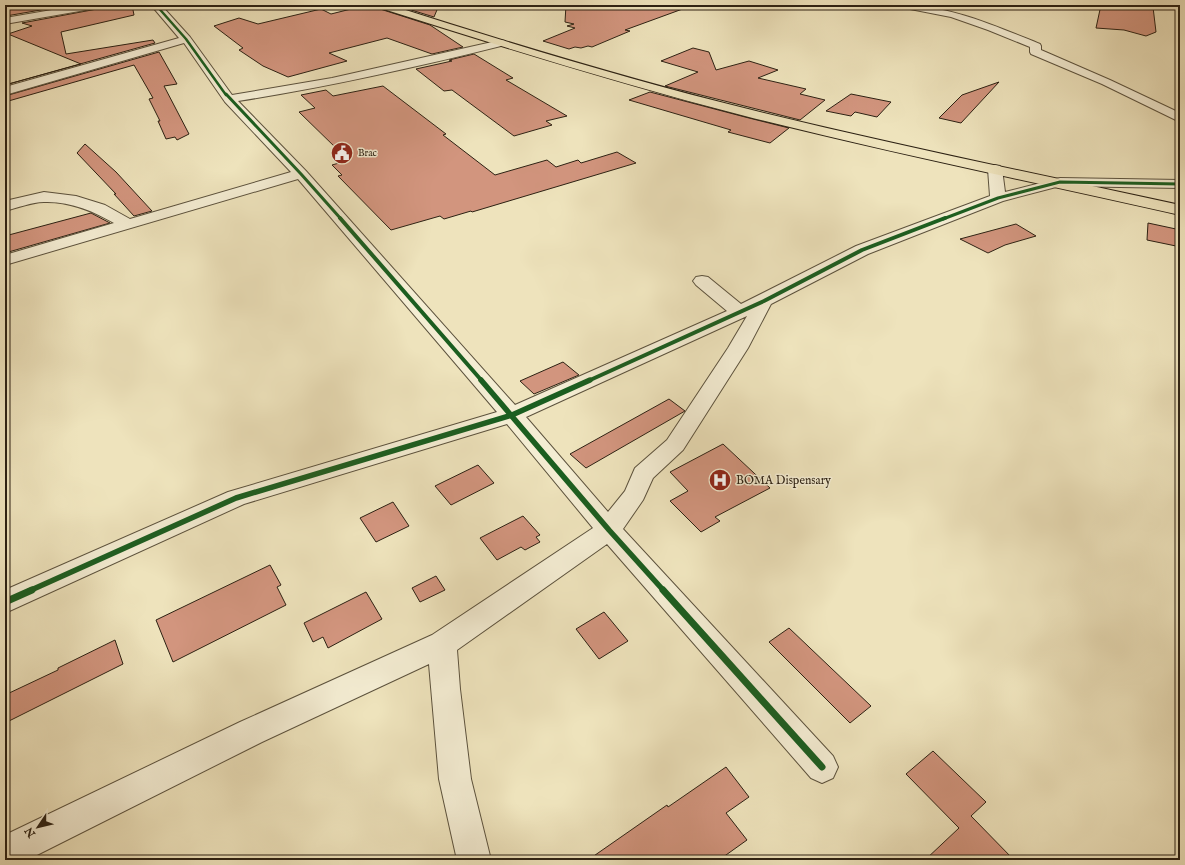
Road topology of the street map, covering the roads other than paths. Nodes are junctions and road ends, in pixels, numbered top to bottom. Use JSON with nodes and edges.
{"nodes":[{"id":1,"x":97,"y":5,"type":"edge"},
{"id":2,"x":156,"y":5,"type":"edge"},
{"id":3,"x":380,"y":5,"type":"edge"},
{"id":4,"x":905,"y":5,"type":"edge"},
{"id":5,"x":5,"y":21,"type":"edge"},
{"id":6,"x":186,"y":39,"type":"junction"},
{"id":7,"x":501,"y":43,"type":"junction"},
{"id":8,"x":5,"y":91,"type":"edge"},
{"id":9,"x":229,"y":99,"type":"junction"},
{"id":10,"x":1180,"y":118,"type":"edge"},
{"id":11,"x":994,"y":169,"type":"junction"},
{"id":12,"x":301,"y":174,"type":"junction"},
{"id":13,"x":1060,"y":182,"type":"junction"},
{"id":14,"x":1180,"y":184,"type":"edge"},
{"id":15,"x":998,"y":198,"type":"junction"},
{"id":16,"x":5,"y":206,"type":"edge"},
{"id":17,"x":1180,"y":210,"type":"edge"},
{"id":18,"x":127,"y":224,"type":"junction"},
{"id":19,"x":5,"y":260,"type":"edge"},
{"id":20,"x":702,"y":281,"type":"dead end"},
{"id":21,"x":764,"y":301,"type":"junction"},
{"id":22,"x":739,"y":312,"type":"junction"},
{"id":23,"x":512,"y":415,"type":"junction"},
{"id":24,"x":609,"y":530,"type":"junction"},
{"id":25,"x":5,"y":602,"type":"edge"},
{"id":26,"x":442,"y":644,"type":"junction"},
{"id":27,"x":822,"y":767,"type":"dead end"},
{"id":28,"x":5,"y":853,"type":"edge"},
{"id":29,"x":474,"y":860,"type":"edge"}],
"edges":[{"from":1,"to":5,"type":"street"},
{"from":2,"to":6,"type":"street"},
{"from":3,"to":7,"type":"main road"},
{"from":4,"to":10,"type":"street"},
{"from":6,"to":8,"type":"street"},
{"from":6,"to":9,"type":"street"},
{"from":7,"to":9,"type":"street"},
{"from":7,"to":11,"type":"main road"},
{"from":9,"to":12,"type":"street"},
{"from":11,"to":13,"type":"main road"},
{"from":11,"to":15,"type":"street"},
{"from":12,"to":18,"type":"street"},
{"from":12,"to":23,"type":"street"},
{"from":13,"to":14,"type":"street"},
{"from":13,"to":15,"type":"street"},
{"from":13,"to":17,"type":"main road"},
{"from":15,"to":21,"type":"street"},
{"from":16,"to":18,"type":"street"},
{"from":18,"to":19,"type":"street"},
{"from":20,"to":22,"type":"street"},
{"from":21,"to":22,"type":"street"},
{"from":21,"to":24,"type":"street"},
{"from":22,"to":23,"type":"street"},
{"from":23,"to":24,"type":"street"},
{"from":23,"to":25,"type":"street"},
{"from":24,"to":26,"type":"street"},
{"from":24,"to":27,"type":"street"},
{"from":26,"to":28,"type":"street"},
{"from":26,"to":29,"type":"street"}]}
